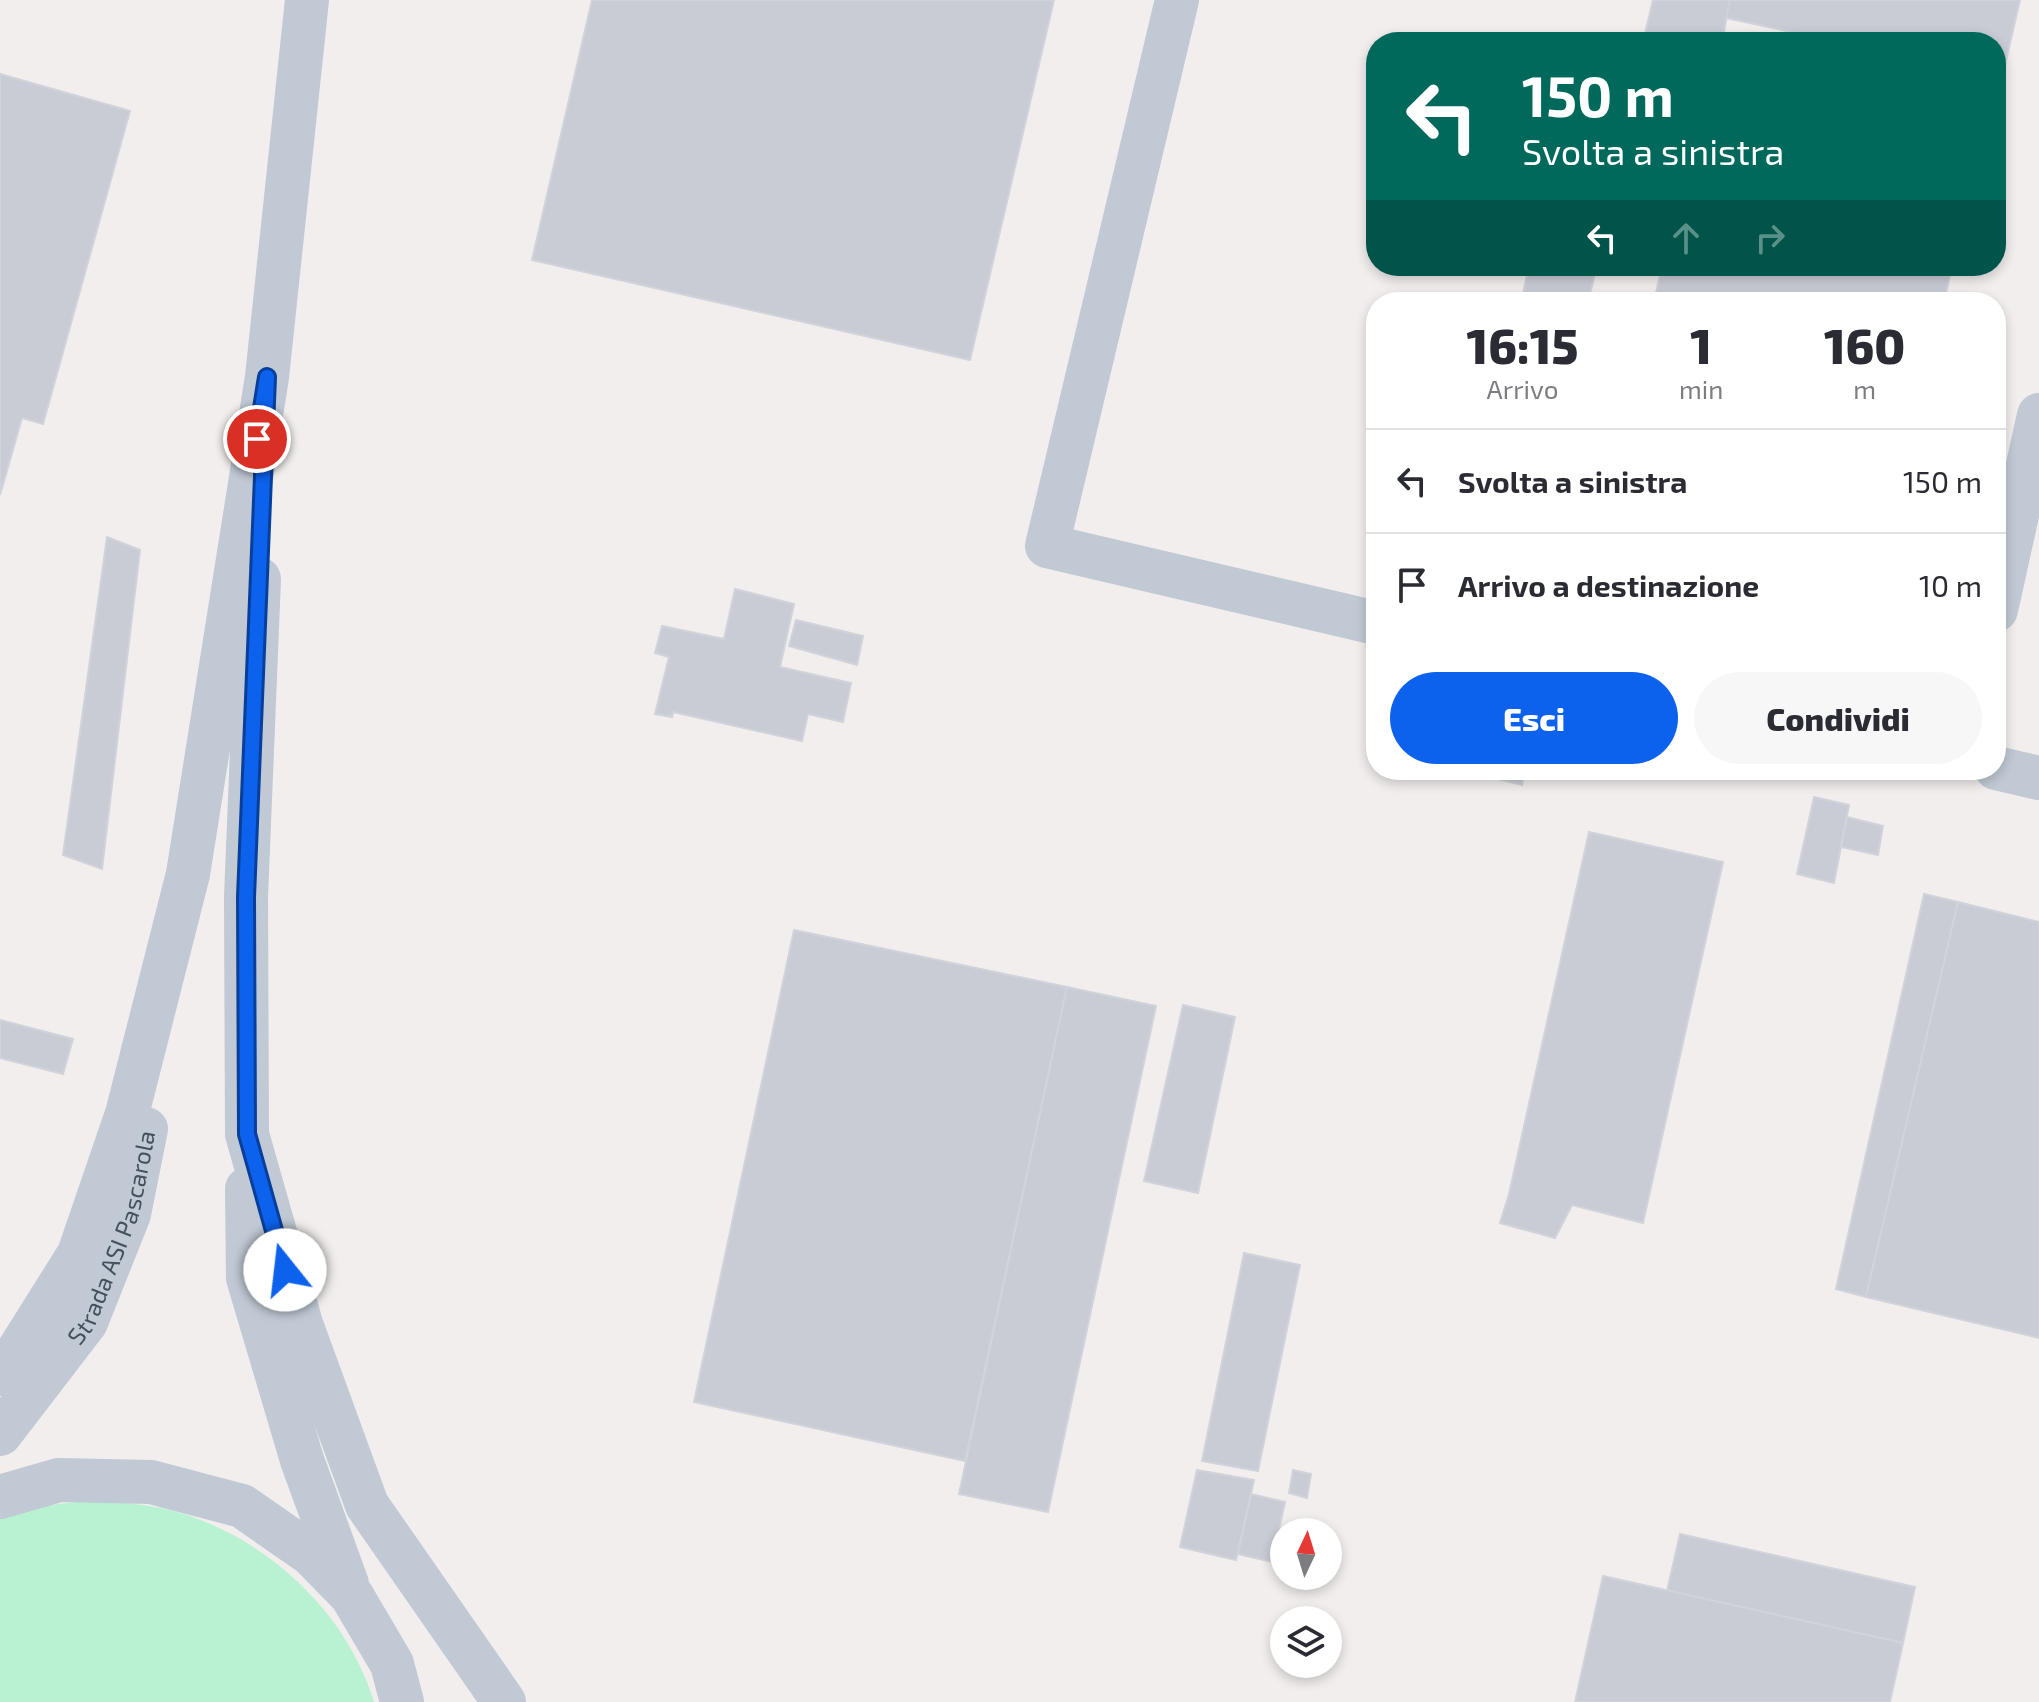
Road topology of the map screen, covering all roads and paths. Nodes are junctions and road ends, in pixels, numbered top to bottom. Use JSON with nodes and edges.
{"nodes":[{"id":1,"x":307,"y":0,"type":"edge"},
{"id":2,"x":1177,"y":0,"type":"edge"},
{"id":3,"x":267,"y":377,"type":"junction"},
{"id":4,"x":2039,"y":415,"type":"edge"},
{"id":5,"x":2006,"y":565,"type":"edge"},
{"id":6,"x":1366,"y":621,"type":"edge"},
{"id":7,"x":2006,"y":770,"type":"edge"},
{"id":8,"x":2039,"y":778,"type":"edge"},
{"id":9,"x":188,"y":874,"type":"junction"},
{"id":10,"x":247,"y":1134,"type":"junction"},
{"id":11,"x":0,"y":1374,"type":"edge"},
{"id":12,"x":0,"y":1434,"type":"edge"},
{"id":13,"x":0,"y":1497,"type":"edge"},
{"id":14,"x":352,"y":1596,"type":"junction"},
{"id":15,"x":397,"y":1683,"type":"edge"},
{"id":16,"x":435,"y":1702,"type":"edge"},
{"id":17,"x":504,"y":1702,"type":"edge"}],
"edges":[{"from":1,"to":3,"type":"street"},
{"from":2,"to":6,"type":"street"},
{"from":3,"to":9,"type":"street"},
{"from":3,"to":10,"type":"street"},
{"from":4,"to":5,"type":"street"},
{"from":7,"to":8,"type":"street"},
{"from":9,"to":11,"type":"street"},
{"from":9,"to":12,"type":"street","name":"Strada ASI Pascarola"},
{"from":10,"to":14,"type":"street"},
{"from":10,"to":17,"type":"street"},
{"from":13,"to":14,"type":"street"},
{"from":14,"to":15,"type":"street"},
{"from":15,"to":16,"type":"street"}]}
